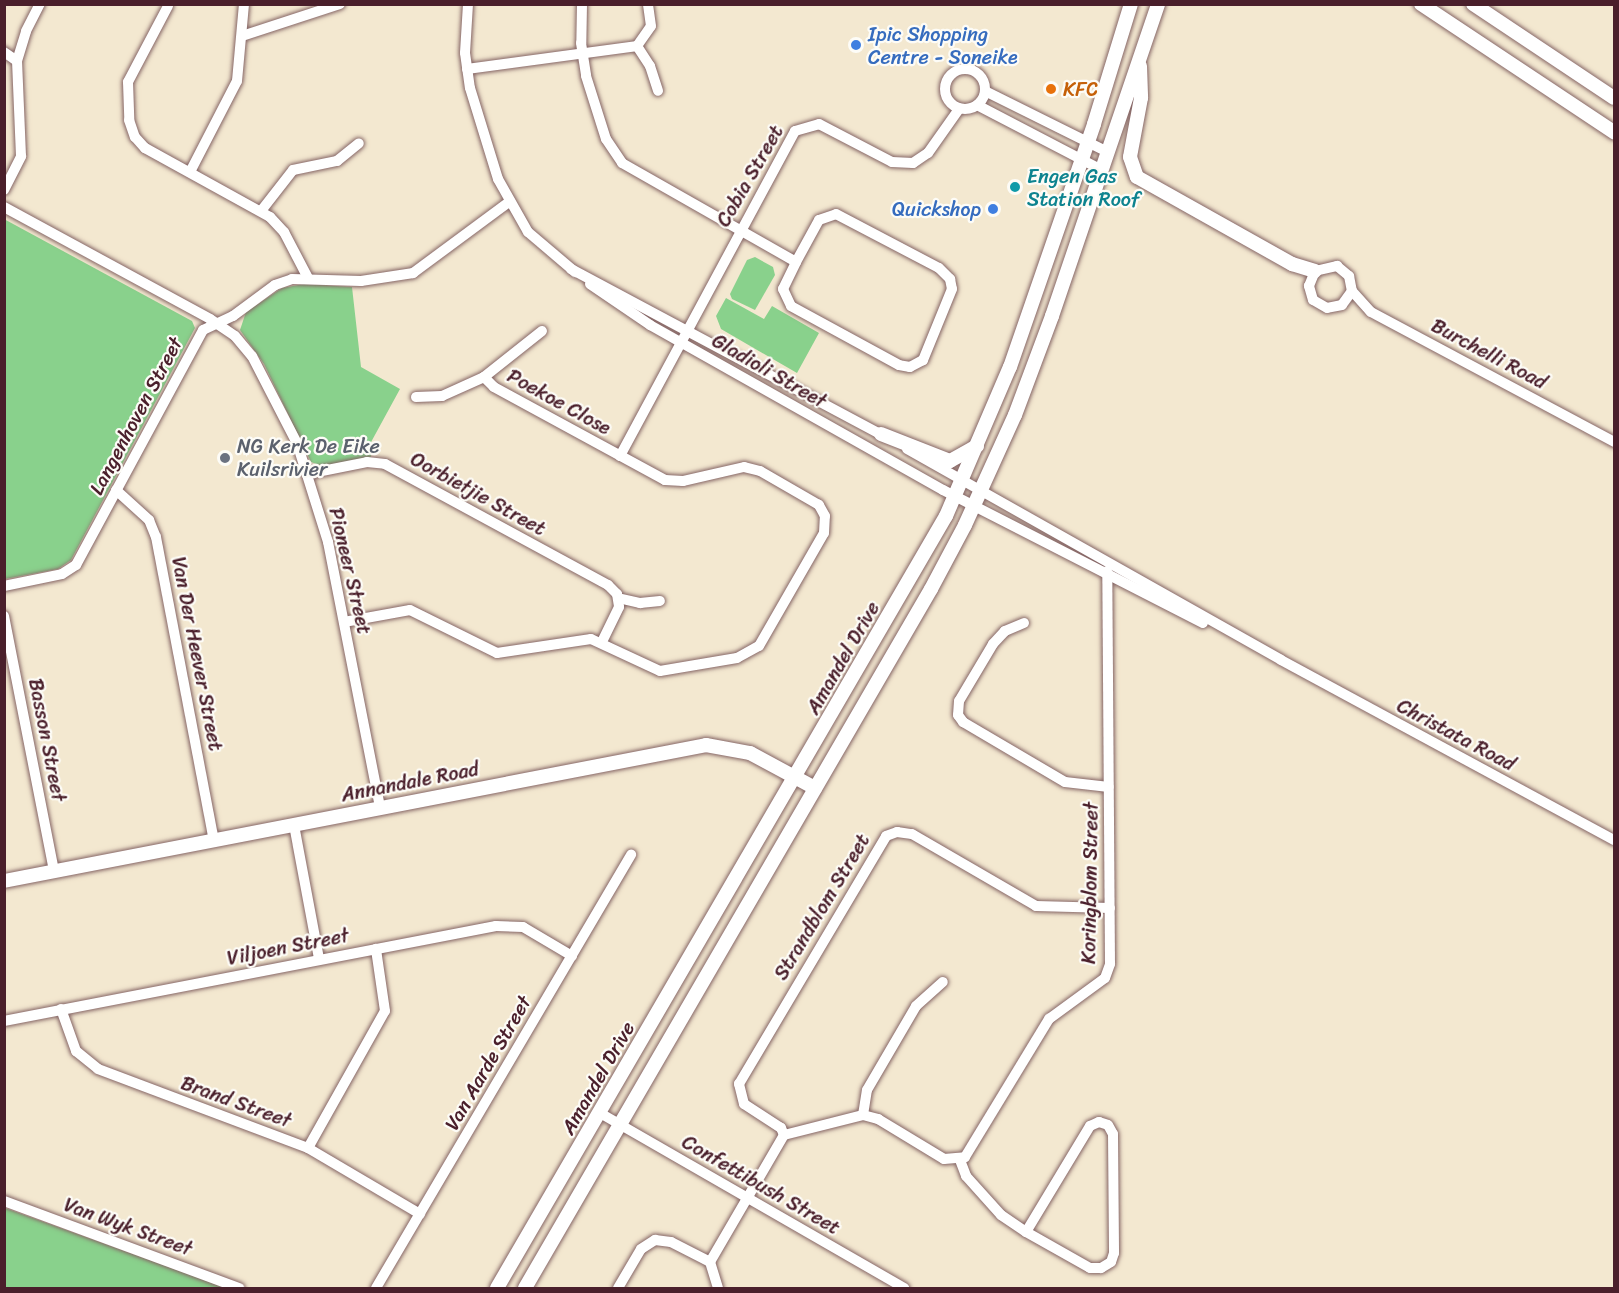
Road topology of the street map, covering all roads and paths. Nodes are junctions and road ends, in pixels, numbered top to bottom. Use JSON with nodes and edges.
{"nodes":[{"id":1,"x":40,"y":4,"type":"edge"},
{"id":2,"x":244,"y":4,"type":"edge"},
{"id":3,"x":340,"y":4,"type":"edge"},
{"id":4,"x":468,"y":4,"type":"edge"},
{"id":5,"x":582,"y":4,"type":"edge"},
{"id":6,"x":1131,"y":4,"type":"edge"},
{"id":7,"x":1158,"y":4,"type":"edge"},
{"id":8,"x":1421,"y":4,"type":"edge"},
{"id":9,"x":1473,"y":4,"type":"edge"},
{"id":10,"x":648,"y":5,"type":"edge"},
{"id":11,"x":168,"y":6,"type":"dead end"},
{"id":12,"x":242,"y":36,"type":"junction"},
{"id":13,"x":637,"y":46,"type":"junction"},
{"id":14,"x":4,"y":52,"type":"edge"},
{"id":15,"x":582,"y":54,"type":"junction"},
{"id":16,"x":17,"y":61,"type":"junction"},
{"id":17,"x":1139,"y":61,"type":"junction"},
{"id":18,"x":467,"y":69,"type":"junction"},
{"id":19,"x":658,"y":91,"type":"dead end"},
{"id":20,"x":985,"y":92,"type":"junction"},
{"id":21,"x":1614,"y":98,"type":"edge"},
{"id":22,"x":949,"y":102,"type":"junction"},
{"id":23,"x":977,"y":105,"type":"junction"},
{"id":24,"x":959,"y":109,"type":"junction"},
{"id":25,"x":942,"y":130,"type":"junction"},
{"id":26,"x":1614,"y":132,"type":"edge"},
{"id":27,"x":359,"y":143,"type":"dead end"},
{"id":28,"x":1087,"y":143,"type":"junction"},
{"id":29,"x":1108,"y":152,"type":"junction"},
{"id":30,"x":1081,"y":161,"type":"junction"},
{"id":31,"x":1102,"y":170,"type":"junction"},
{"id":32,"x":190,"y":172,"type":"junction"},
{"id":33,"x":4,"y":190,"type":"edge"},
{"id":34,"x":509,"y":202,"type":"junction"},
{"id":35,"x":4,"y":207,"type":"edge"},
{"id":36,"x":261,"y":211,"type":"junction"},
{"id":37,"x":739,"y":231,"type":"junction"},
{"id":38,"x":796,"y":262,"type":"junction"},
{"id":39,"x":571,"y":269,"type":"junction"},
{"id":40,"x":1315,"y":271,"type":"junction"},
{"id":41,"x":308,"y":278,"type":"junction"},
{"id":42,"x":1352,"y":291,"type":"junction"},
{"id":43,"x":1342,"y":305,"type":"junction"},
{"id":44,"x":1371,"y":312,"type":"junction"},
{"id":45,"x":218,"y":323,"type":"junction"},
{"id":46,"x":688,"y":330,"type":"junction"},
{"id":47,"x":542,"y":331,"type":"dead end"},
{"id":48,"x":682,"y":342,"type":"junction"},
{"id":49,"x":484,"y":378,"type":"junction"},
{"id":50,"x":416,"y":398,"type":"dead end"},
{"id":51,"x":881,"y":434,"type":"junction"},
{"id":52,"x":1614,"y":442,"type":"edge"},
{"id":53,"x":979,"y":444,"type":"junction"},
{"id":54,"x":620,"y":456,"type":"junction"},
{"id":55,"x":307,"y":474,"type":"junction"},
{"id":56,"x":962,"y":482,"type":"junction"},
{"id":57,"x":116,"y":490,"type":"junction"},
{"id":58,"x":981,"y":491,"type":"junction"},
{"id":59,"x":955,"y":497,"type":"junction"},
{"id":60,"x":974,"y":505,"type":"junction"},
{"id":61,"x":1107,"y":560,"type":"junction"},
{"id":62,"x":1108,"y":576,"type":"junction"},
{"id":63,"x":4,"y":586,"type":"edge"},
{"id":64,"x":618,"y":598,"type":"junction"},
{"id":65,"x":660,"y":601,"type":"dead end"},
{"id":66,"x":4,"y":616,"type":"edge"},
{"id":67,"x":344,"y":622,"type":"junction"},
{"id":68,"x":1024,"y":623,"type":"dead end"},
{"id":69,"x":602,"y":642,"type":"junction"},
{"id":70,"x":1281,"y":660,"type":"junction"},
{"id":71,"x":796,"y":777,"type":"junction"},
{"id":72,"x":1109,"y":787,"type":"junction"},
{"id":73,"x":815,"y":788,"type":"junction"},
{"id":74,"x":380,"y":808,"type":"junction"},
{"id":75,"x":294,"y":825,"type":"junction"},
{"id":76,"x":214,"y":840,"type":"junction"},
{"id":77,"x":1614,"y":840,"type":"edge"},
{"id":78,"x":631,"y":855,"type":"dead end"},
{"id":79,"x":54,"y":871,"type":"junction"},
{"id":80,"x":4,"y":881,"type":"edge"},
{"id":81,"x":1110,"y":908,"type":"junction"},
{"id":82,"x":376,"y":949,"type":"junction"},
{"id":83,"x":572,"y":956,"type":"junction"},
{"id":84,"x":319,"y":958,"type":"junction"},
{"id":85,"x":943,"y":982,"type":"dead end"},
{"id":86,"x":61,"y":1009,"type":"junction"},
{"id":87,"x":4,"y":1021,"type":"edge"},
{"id":88,"x":600,"y":1113,"type":"junction"},
{"id":89,"x":863,"y":1115,"type":"junction"},
{"id":90,"x":620,"y":1125,"type":"junction"},
{"id":91,"x":784,"y":1135,"type":"junction"},
{"id":92,"x":308,"y":1148,"type":"junction"},
{"id":93,"x":960,"y":1160,"type":"junction"},
{"id":94,"x":747,"y":1196,"type":"junction"},
{"id":95,"x":4,"y":1201,"type":"edge"},
{"id":96,"x":420,"y":1214,"type":"junction"},
{"id":97,"x":1026,"y":1232,"type":"junction"},
{"id":98,"x":710,"y":1262,"type":"junction"},
{"id":99,"x":239,"y":1288,"type":"edge"},
{"id":100,"x":376,"y":1288,"type":"edge"},
{"id":101,"x":497,"y":1288,"type":"edge"},
{"id":102,"x":525,"y":1288,"type":"edge"},
{"id":103,"x":618,"y":1288,"type":"edge"},
{"id":104,"x":718,"y":1288,"type":"edge"},
{"id":105,"x":904,"y":1288,"type":"edge"}],
"edges":[{"from":1,"to":16,"type":"street"},
{"from":2,"to":12,"type":"street"},
{"from":3,"to":12,"type":"street"},
{"from":4,"to":18,"type":"street","name":"Gladioli Street"},
{"from":5,"to":15,"type":"street"},
{"from":6,"to":28,"type":"street","name":"Amandel Drive"},
{"from":7,"to":17,"type":"street"},
{"from":8,"to":26,"type":"street"},
{"from":9,"to":21,"type":"street"},
{"from":10,"to":13,"type":"street"},
{"from":11,"to":32,"type":"street"},
{"from":12,"to":32,"type":"street"},
{"from":13,"to":15,"type":"street"},
{"from":13,"to":19,"type":"street"},
{"from":14,"to":16,"type":"street"},
{"from":15,"to":18,"type":"street"},
{"from":15,"to":37,"type":"street"},
{"from":16,"to":33,"type":"street"},
{"from":17,"to":29,"type":"street"},
{"from":17,"to":40,"type":"street"},
{"from":18,"to":34,"type":"street","name":"Gladioli Street"},
{"from":20,"to":22,"type":"street"},
{"from":20,"to":23,"type":"street"},
{"from":20,"to":28,"type":"street"},
{"from":22,"to":24,"type":"street"},
{"from":22,"to":25,"type":"street","name":"Cobia Street"},
{"from":23,"to":24,"type":"street"},
{"from":23,"to":30,"type":"street"},
{"from":24,"to":25,"type":"street","name":"Cobia Street"},
{"from":25,"to":37,"type":"street","name":"Cobia Street"},
{"from":27,"to":36,"type":"street"},
{"from":28,"to":29,"type":"street"},
{"from":28,"to":30,"type":"street","name":"Amandel Drive"},
{"from":29,"to":31,"type":"street"},
{"from":30,"to":31,"type":"street"},
{"from":30,"to":53,"type":"street","name":"Amandel Drive"},
{"from":31,"to":58,"type":"street"},
{"from":32,"to":36,"type":"street"},
{"from":34,"to":39,"type":"street","name":"Gladioli Street"},
{"from":34,"to":41,"type":"street","name":"Langenhoven Street"},
{"from":35,"to":45,"type":"street","name":"Pioneer Street"},
{"from":36,"to":41,"type":"street"},
{"from":37,"to":38,"type":"street"},
{"from":37,"to":46,"type":"street","name":"Cobia Street"},
{"from":38,"to":38,"type":"street"},
{"from":39,"to":46,"type":"street","name":"Gladioli Street"},
{"from":39,"to":48,"type":"street","name":"Gladioli Street"},
{"from":40,"to":42,"type":"street","name":"Burchelli Road"},
{"from":40,"to":43,"type":"street"},
{"from":41,"to":45,"type":"street","name":"Langenhoven Street"},
{"from":42,"to":43,"type":"street"},
{"from":42,"to":44,"type":"street","name":"Burchelli Road"},
{"from":43,"to":44,"type":"street"},
{"from":44,"to":52,"type":"street","name":"Burchelli Road"},
{"from":45,"to":55,"type":"street","name":"Pioneer Street"},
{"from":45,"to":57,"type":"street","name":"Langenhoven Street"},
{"from":46,"to":48,"type":"street","name":"Cobia Street"},
{"from":46,"to":51,"type":"street","name":"Gladioli Street"},
{"from":47,"to":49,"type":"street","name":"Poekoe Close"},
{"from":48,"to":54,"type":"street","name":"Cobia Street"},
{"from":48,"to":59,"type":"street","name":"Gladioli Street"},
{"from":49,"to":50,"type":"street","name":"Poekoe Close"},
{"from":49,"to":54,"type":"street","name":"Poekoe Close"},
{"from":51,"to":53,"type":"street"},
{"from":51,"to":56,"type":"street","name":"Gladioli Street"},
{"from":53,"to":56,"type":"street","name":"Amandel Drive"},
{"from":54,"to":69,"type":"street","name":"Poekoe Close"},
{"from":55,"to":64,"type":"street","name":"Oorbietjie Street"},
{"from":55,"to":67,"type":"street","name":"Pioneer Street"},
{"from":56,"to":58,"type":"street","name":"Gladioli Street"},
{"from":56,"to":59,"type":"street","name":"Amandel Drive"},
{"from":57,"to":63,"type":"street","name":"Langenhoven Street"},
{"from":57,"to":76,"type":"street","name":"Van Der Heever Street"},
{"from":58,"to":60,"type":"street"},
{"from":58,"to":61,"type":"street"},
{"from":59,"to":60,"type":"street","name":"Gladioli Street"},
{"from":59,"to":71,"type":"street","name":"Amandel Drive"},
{"from":60,"to":62,"type":"street"},
{"from":60,"to":73,"type":"street"},
{"from":61,"to":62,"type":"street","name":"Koringblom Street"},
{"from":61,"to":70,"type":"street","name":"Christata Road"},
{"from":62,"to":70,"type":"street","name":"Christata Road"},
{"from":62,"to":72,"type":"street","name":"Koringblom Street"},
{"from":64,"to":65,"type":"street"},
{"from":64,"to":69,"type":"street"},
{"from":66,"to":79,"type":"street","name":"Basson Street"},
{"from":67,"to":69,"type":"street"},
{"from":67,"to":74,"type":"street","name":"Pioneer Street"},
{"from":68,"to":72,"type":"street"},
{"from":70,"to":77,"type":"street","name":"Christata Road"},
{"from":71,"to":73,"type":"street","name":"Annandale Road"},
{"from":71,"to":74,"type":"street","name":"Annandale Road"},
{"from":71,"to":88,"type":"street","name":"Amandel Drive"},
{"from":72,"to":81,"type":"street","name":"Koringblom Street"},
{"from":73,"to":90,"type":"street"},
{"from":74,"to":75,"type":"street","name":"Annandale Road"},
{"from":75,"to":76,"type":"street","name":"Annandale Road"},
{"from":75,"to":84,"type":"street"},
{"from":76,"to":79,"type":"street","name":"Annandale Road"},
{"from":78,"to":83,"type":"street","name":"Van Aarde Street"},
{"from":79,"to":80,"type":"street","name":"Annandale Road"},
{"from":81,"to":91,"type":"street","name":"Strandblom Street"},
{"from":81,"to":93,"type":"street","name":"Koringblom Street"},
{"from":82,"to":83,"type":"street","name":"Viljoen Street"},
{"from":82,"to":84,"type":"street","name":"Viljoen Street"},
{"from":82,"to":92,"type":"street"},
{"from":83,"to":96,"type":"street","name":"Van Aarde Street"},
{"from":84,"to":86,"type":"street","name":"Viljoen Street"},
{"from":85,"to":89,"type":"street"},
{"from":86,"to":87,"type":"street","name":"Viljoen Street"},
{"from":86,"to":92,"type":"street","name":"Brand Street"},
{"from":88,"to":90,"type":"street","name":"Confettibush Street"},
{"from":88,"to":101,"type":"street","name":"Amandel Drive"},
{"from":89,"to":91,"type":"street"},
{"from":89,"to":93,"type":"street"},
{"from":90,"to":94,"type":"street","name":"Confettibush Street"},
{"from":90,"to":102,"type":"street"},
{"from":91,"to":94,"type":"street"},
{"from":92,"to":96,"type":"street","name":"Brand Street"},
{"from":93,"to":97,"type":"street"},
{"from":94,"to":98,"type":"street"},
{"from":94,"to":105,"type":"street","name":"Confettibush Street"},
{"from":95,"to":99,"type":"street","name":"Van Wyk Street"},
{"from":96,"to":100,"type":"street","name":"Van Aarde Street"},
{"from":97,"to":97,"type":"street"},
{"from":98,"to":103,"type":"street"},
{"from":98,"to":104,"type":"street"}]}
